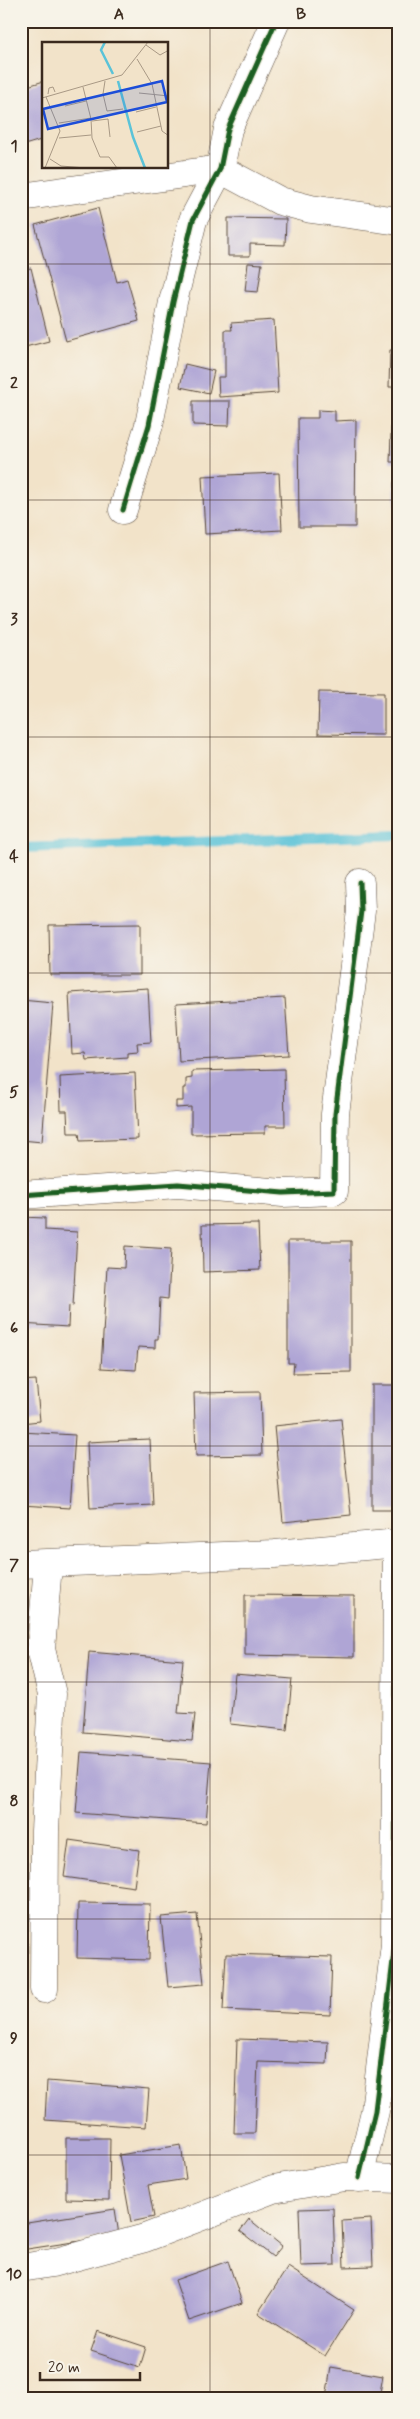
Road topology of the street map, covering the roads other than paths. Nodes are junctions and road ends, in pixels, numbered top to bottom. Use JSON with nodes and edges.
{"nodes":[{"id":1,"x":276,"y":21,"type":"edge"},
{"id":2,"x":220,"y":169,"type":"junction"},
{"id":3,"x":21,"y":197,"type":"edge"},
{"id":4,"x":399,"y":221,"type":"edge"},
{"id":5,"x":124,"y":510,"type":"dead end"},
{"id":6,"x":360,"y":883,"type":"dead end"},
{"id":7,"x":21,"y":1194,"type":"edge"},
{"id":8,"x":398,"y":1543,"type":"edge"},
{"id":9,"x":34,"y":1564,"type":"edge"},
{"id":10,"x":44,"y":1989,"type":"dead end"},
{"id":11,"x":359,"y":2178,"type":"junction"},
{"id":12,"x":399,"y":2179,"type":"edge"},
{"id":13,"x":21,"y":2268,"type":"edge"}],
"edges":[{"from":1,"to":2,"type":"street"},
{"from":2,"to":3,"type":"street"},
{"from":2,"to":4,"type":"street"},
{"from":2,"to":5,"type":"street"},
{"from":6,"to":7,"type":"street"},
{"from":8,"to":9,"type":"street"},
{"from":8,"to":11,"type":"street"},
{"from":9,"to":10,"type":"street"},
{"from":11,"to":12,"type":"street"},
{"from":11,"to":13,"type":"street"}]}
